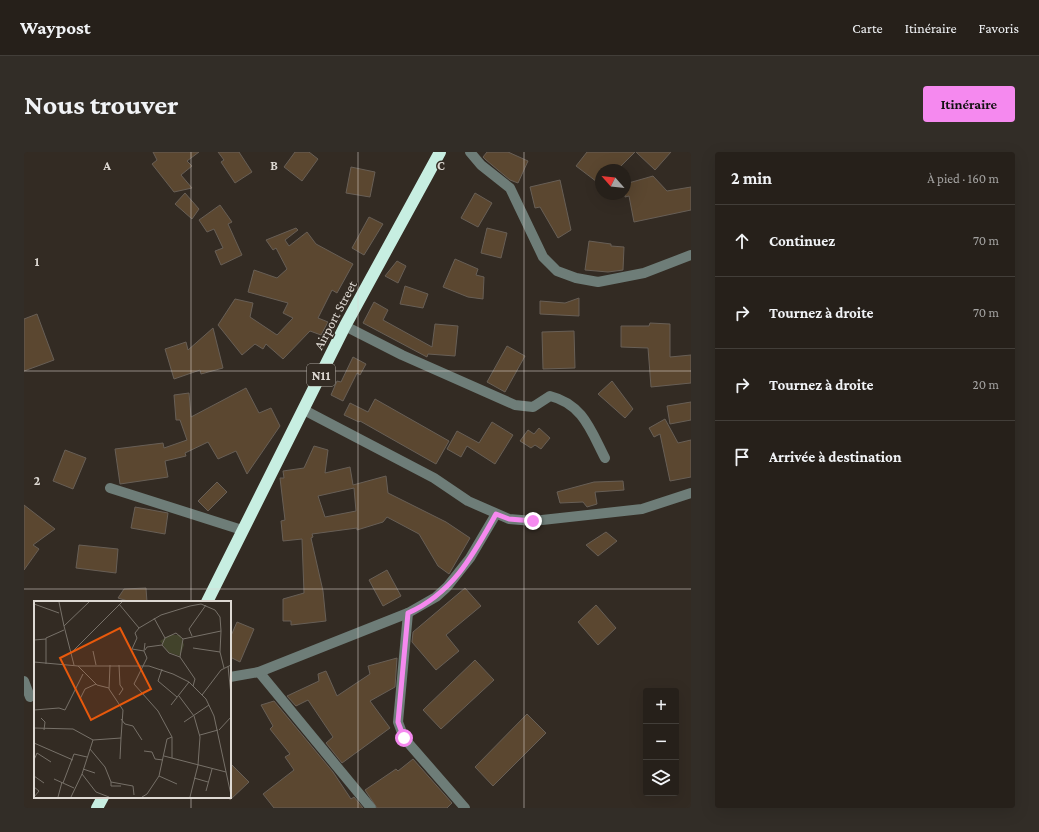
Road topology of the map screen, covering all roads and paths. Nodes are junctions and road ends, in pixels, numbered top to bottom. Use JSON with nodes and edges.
{"nodes":[{"id":1,"x":440,"y":152,"type":"edge"},
{"id":2,"x":470,"y":152,"type":"edge"},
{"id":3,"x":691,"y":255,"type":"edge"},
{"id":4,"x":345,"y":326,"type":"junction"},
{"id":5,"x":304,"y":410,"type":"junction"},
{"id":6,"x":605,"y":458,"type":"dead end"},
{"id":7,"x":110,"y":488,"type":"dead end"},
{"id":8,"x":691,"y":493,"type":"edge"},
{"id":9,"x":496,"y":514,"type":"junction"},
{"id":10,"x":242,"y":530,"type":"junction"},
{"id":11,"x":207,"y":601,"type":"edge"},
{"id":12,"x":408,"y":613,"type":"junction"},
{"id":13,"x":259,"y":672,"type":"junction"},
{"id":14,"x":231,"y":677,"type":"edge"},
{"id":15,"x":24,"y":681,"type":"edge"},
{"id":16,"x":30,"y":697,"type":"edge"},
{"id":17,"x":102,"y":798,"type":"edge"},
{"id":18,"x":97,"y":808,"type":"edge"},
{"id":19,"x":371,"y":808,"type":"edge"},
{"id":20,"x":465,"y":808,"type":"edge"}],
"edges":[{"from":1,"to":4,"type":"highway","name":"Airport Street","number":"N11"},
{"from":2,"to":3,"type":"street"},
{"from":4,"to":5,"type":"highway","name":"Airport Street","number":"N11"},
{"from":4,"to":6,"type":"street"},
{"from":5,"to":9,"type":"street"},
{"from":5,"to":10,"type":"highway","name":"Airport Street","number":"N11"},
{"from":7,"to":10,"type":"street"},
{"from":8,"to":9,"type":"street"},
{"from":9,"to":12,"type":"street"},
{"from":10,"to":11,"type":"highway","name":"Airport Street","number":"N11"},
{"from":12,"to":13,"type":"street"},
{"from":12,"to":20,"type":"street"},
{"from":13,"to":14,"type":"street"},
{"from":13,"to":19,"type":"street"},
{"from":15,"to":16,"type":"street"},
{"from":17,"to":18,"type":"highway"}]}
